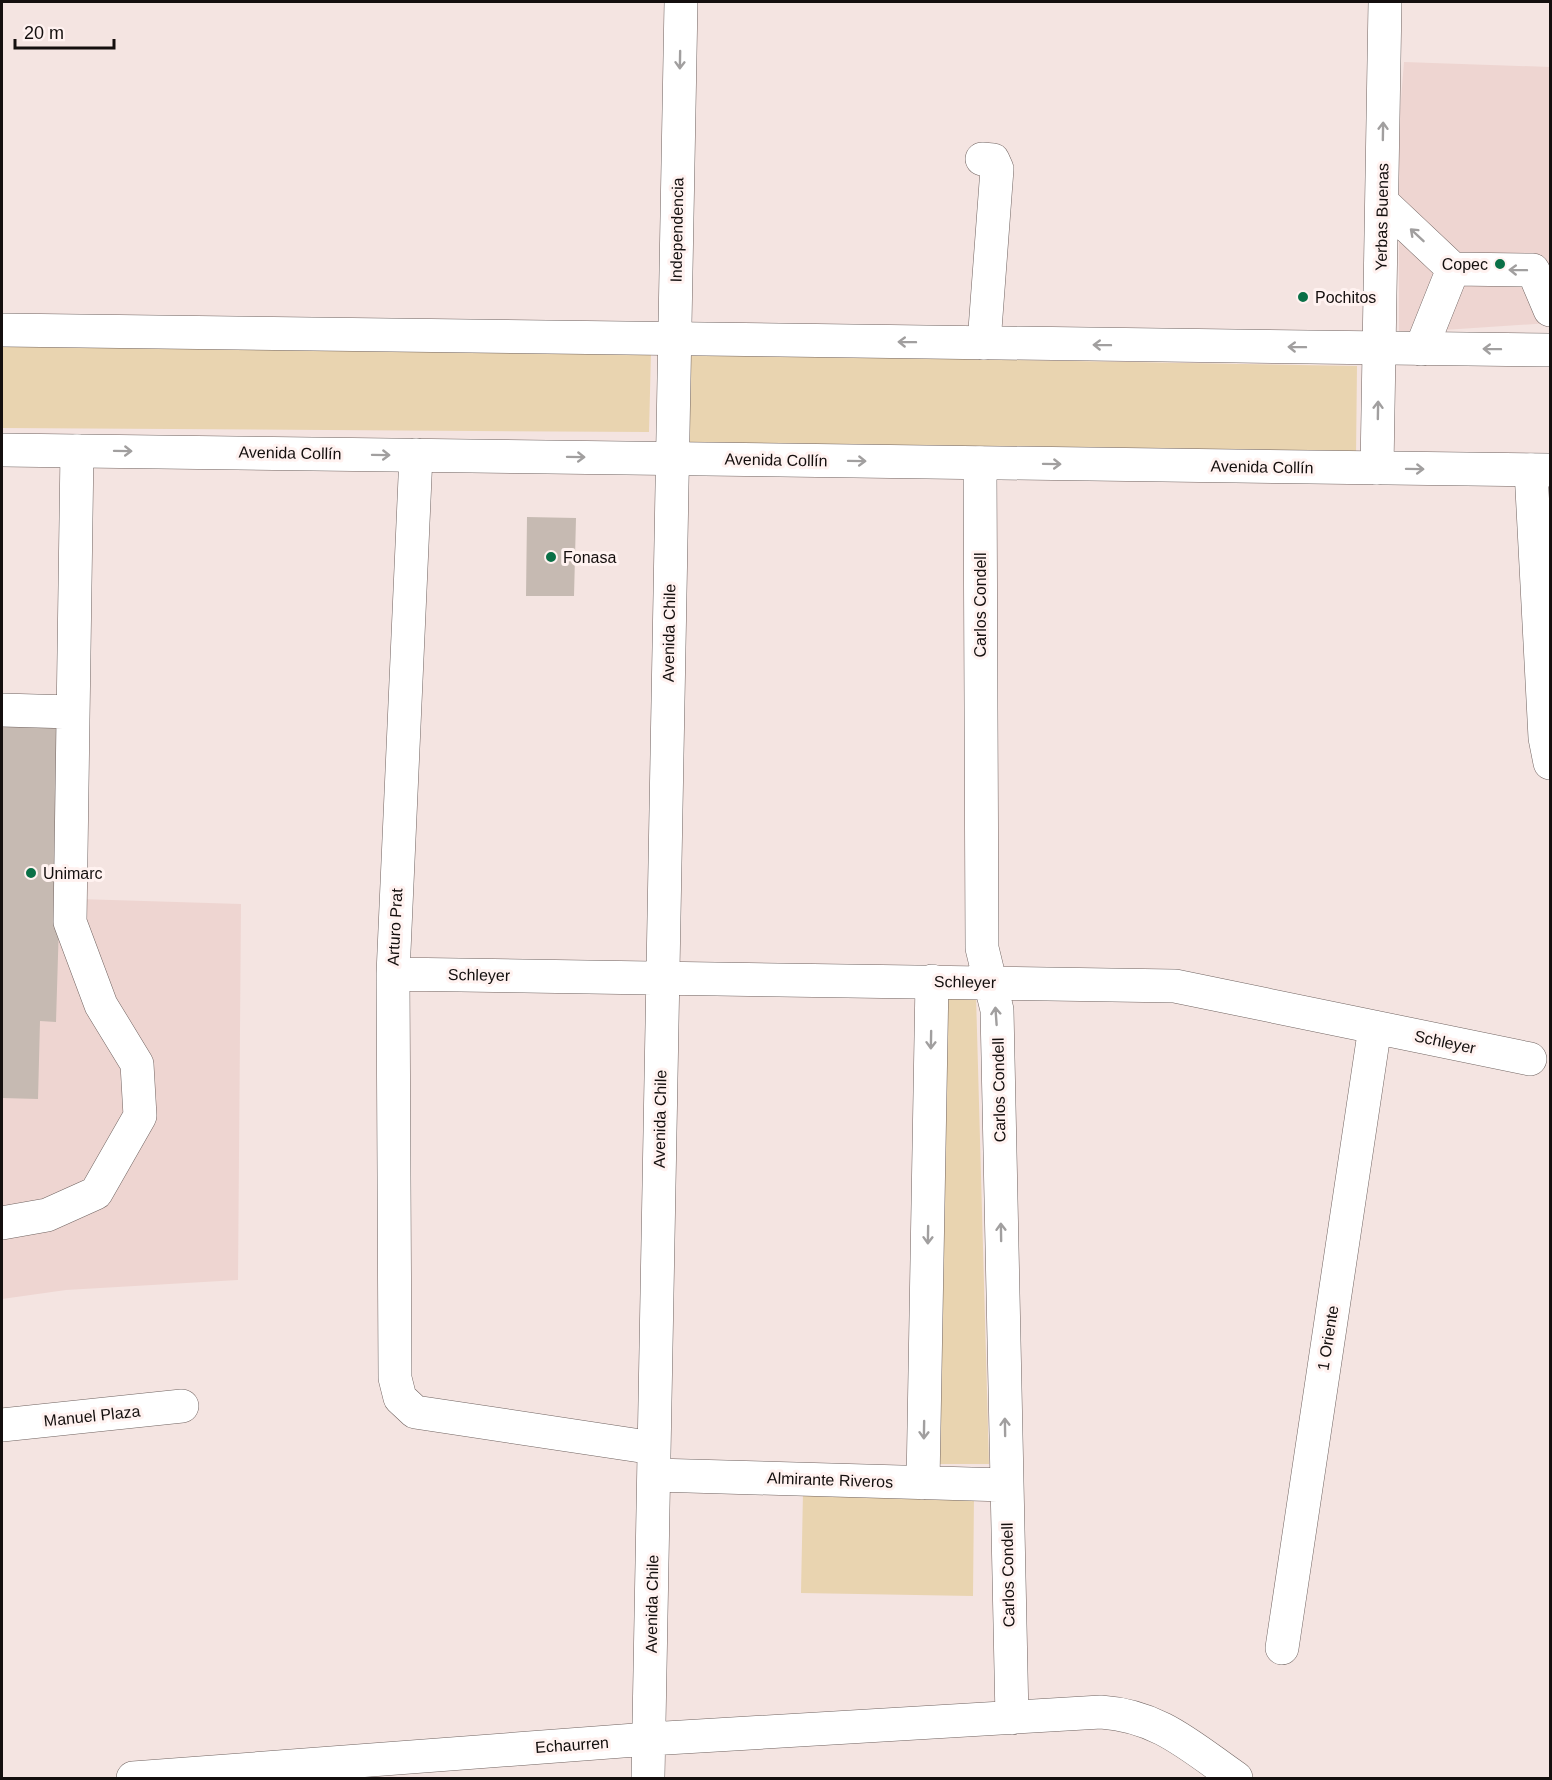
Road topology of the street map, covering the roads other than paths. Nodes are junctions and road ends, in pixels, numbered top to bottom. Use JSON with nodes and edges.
{"nodes":[{"id":1,"x":681,"y":2,"type":"edge"},
{"id":2,"x":1386,"y":2,"type":"edge"},
{"id":3,"x":982,"y":159,"type":"dead end"},
{"id":4,"x":1382,"y":202,"type":"junction"},
{"id":5,"x":1453,"y":269,"type":"junction"},
{"id":6,"x":1551,"y":310,"type":"edge"},
{"id":7,"x":2,"y":330,"type":"edge"},
{"id":8,"x":675,"y":339,"type":"junction"},
{"id":9,"x":984,"y":343,"type":"junction"},
{"id":10,"x":1379,"y":348,"type":"junction"},
{"id":11,"x":1421,"y":349,"type":"junction"},
{"id":12,"x":1551,"y":350,"type":"edge"},
{"id":13,"x":2,"y":450,"type":"edge"},
{"id":14,"x":78,"y":451,"type":"junction"},
{"id":15,"x":416,"y":455,"type":"junction"},
{"id":16,"x":673,"y":459,"type":"junction"},
{"id":17,"x":980,"y":463,"type":"junction"},
{"id":18,"x":1377,"y":468,"type":"junction"},
{"id":19,"x":1541,"y":470,"type":"edge"},
{"id":20,"x":2,"y":710,"type":"edge"},
{"id":21,"x":72,"y":712,"type":"junction"},
{"id":22,"x":1551,"y":763,"type":"edge"},
{"id":23,"x":393,"y":974,"type":"junction"},
{"id":24,"x":663,"y":978,"type":"junction"},
{"id":25,"x":932,"y":981,"type":"junction"},
{"id":26,"x":990,"y":982,"type":"junction"},
{"id":27,"x":1375,"y":1027,"type":"junction"},
{"id":28,"x":1530,"y":1059,"type":"dead end"},
{"id":29,"x":2,"y":1223,"type":"edge"},
{"id":30,"x":400,"y":1398,"type":"joint"},
{"id":31,"x":182,"y":1406,"type":"dead end"},
{"id":32,"x":2,"y":1425,"type":"edge"},
{"id":33,"x":654,"y":1461,"type":"junction"},
{"id":34,"x":923,"y":1483,"type":"junction"},
{"id":35,"x":1006,"y":1485,"type":"junction"},
{"id":36,"x":1282,"y":1648,"type":"dead end"},
{"id":37,"x":1012,"y":1718,"type":"junction"},
{"id":38,"x":649,"y":1739,"type":"junction"},
{"id":39,"x":133,"y":1779,"type":"edge"},
{"id":40,"x":648,"y":1779,"type":"edge"},
{"id":41,"x":1236,"y":1779,"type":"edge"}],
"edges":[{"from":1,"to":8,"type":"street","name":"Independencia","one_way":true},
{"from":4,"to":2,"type":"street","name":"Yerbas Buenas","one_way":true},
{"from":3,"to":9,"type":"street"},
{"from":5,"to":4,"type":"street","one_way":true},
{"from":4,"to":10,"type":"street","name":"Yerbas Buenas"},
{"from":6,"to":5,"type":"street","one_way":true},
{"from":5,"to":11,"type":"street"},
{"from":7,"to":8,"type":"street"},
{"from":9,"to":8,"type":"street","one_way":true},
{"from":8,"to":16,"type":"street","name":"Independencia"},
{"from":10,"to":9,"type":"street","one_way":true},
{"from":10,"to":11,"type":"street"},
{"from":18,"to":10,"type":"street","name":"Yerbas Buenas","one_way":true},
{"from":12,"to":11,"type":"street","one_way":true},
{"from":13,"to":14,"type":"street","name":"Avenida Collín"},
{"from":14,"to":15,"type":"street","name":"Avenida Collín","one_way":true},
{"from":14,"to":21,"type":"street"},
{"from":15,"to":16,"type":"street","name":"Avenida Collín","one_way":true},
{"from":15,"to":23,"type":"street","name":"Arturo Prat"},
{"from":16,"to":17,"type":"street","name":"Avenida Collín","one_way":true},
{"from":16,"to":24,"type":"street","name":"Avenida Chile"},
{"from":17,"to":18,"type":"street","name":"Avenida Collín","one_way":true},
{"from":17,"to":26,"type":"street","name":"Carlos Condell"},
{"from":18,"to":19,"type":"street","name":"Avenida Collín","one_way":true},
{"from":19,"to":22,"type":"street"},
{"from":20,"to":21,"type":"street"},
{"from":21,"to":29,"type":"street"},
{"from":23,"to":24,"type":"street","name":"Schleyer"},
{"from":23,"to":30,"type":"street","name":"Arturo Prat"},
{"from":24,"to":25,"type":"street","name":"Schleyer"},
{"from":24,"to":33,"type":"street","name":"Avenida Chile"},
{"from":25,"to":26,"type":"street","name":"Schleyer"},
{"from":25,"to":34,"type":"street","one_way":true},
{"from":26,"to":27,"type":"street","name":"Schleyer"},
{"from":35,"to":26,"type":"street","name":"Carlos Condell","one_way":true},
{"from":27,"to":28,"type":"street","name":"Schleyer"},
{"from":27,"to":36,"type":"street","name":"1 Oriente"},
{"from":30,"to":33,"type":"street","name":"Almirante Riveros"},
{"from":31,"to":32,"type":"street","name":"Manuel Plaza"},
{"from":33,"to":34,"type":"street","name":"Almirante Riveros"},
{"from":33,"to":38,"type":"street","name":"Avenida Chile"},
{"from":34,"to":35,"type":"street","name":"Almirante Riveros"},
{"from":35,"to":37,"type":"street","name":"Carlos Condell"},
{"from":37,"to":38,"type":"street","name":"Echaurren"},
{"from":37,"to":41,"type":"street"},
{"from":38,"to":39,"type":"street","name":"Echaurren"},
{"from":38,"to":40,"type":"street","name":"Avenida Chile"}]}
